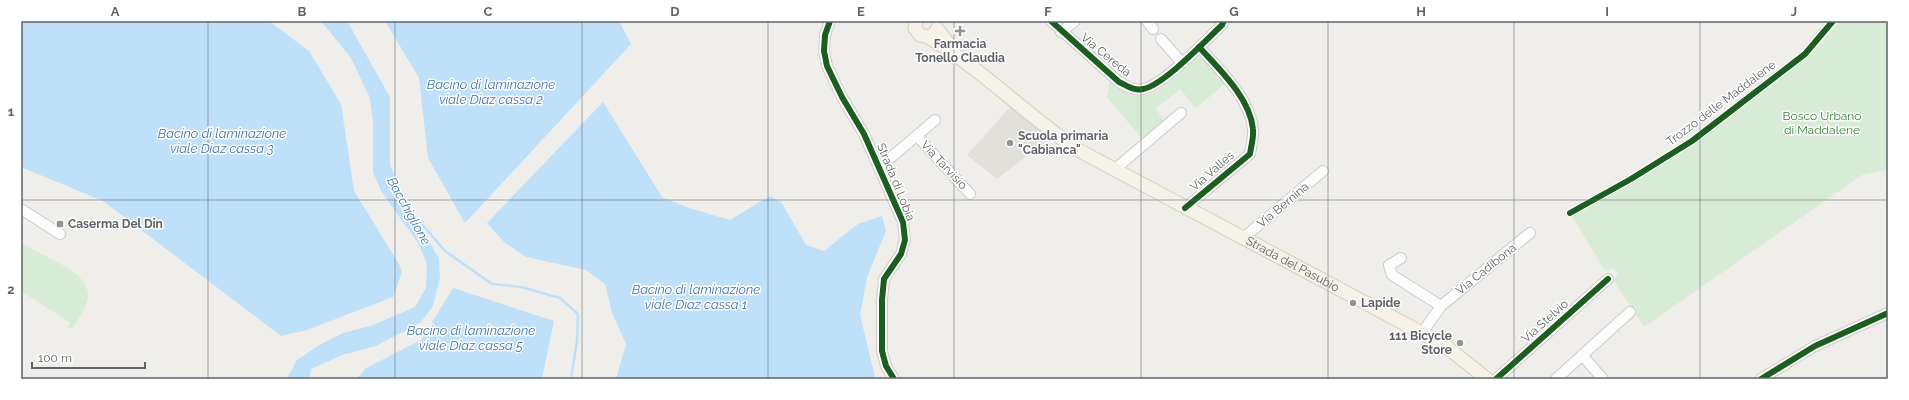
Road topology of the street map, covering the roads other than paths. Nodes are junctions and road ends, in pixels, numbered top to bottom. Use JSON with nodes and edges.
{"nodes":[{"id":1,"x":830,"y":21,"type":"edge"},
{"id":2,"x":1051,"y":21,"type":"edge"},
{"id":3,"x":1073,"y":21,"type":"edge"},
{"id":4,"x":1224,"y":21,"type":"edge"},
{"id":5,"x":914,"y":23,"type":"edge"},
{"id":6,"x":936,"y":27,"type":"edge"},
{"id":7,"x":1061,"y":32,"type":"junction"},
{"id":8,"x":1161,"y":38,"type":"dead end"},
{"id":9,"x":1199,"y":47,"type":"junction"},
{"id":10,"x":1182,"y":62,"type":"junction"},
{"id":11,"x":1181,"y":113,"type":"dead end"},
{"id":12,"x":935,"y":120,"type":"dead end"},
{"id":13,"x":917,"y":136,"type":"junction"},
{"id":14,"x":880,"y":167,"type":"junction"},
{"id":15,"x":1114,"y":170,"type":"junction"},
{"id":16,"x":1322,"y":171,"type":"dead end"},
{"id":17,"x":970,"y":194,"type":"dead end"},
{"id":18,"x":1185,"y":208,"type":"junction"},
{"id":19,"x":21,"y":209,"type":"edge"},
{"id":20,"x":1530,"y":233,"type":"dead end"},
{"id":21,"x":60,"y":234,"type":"dead end"},
{"id":22,"x":1242,"y":238,"type":"junction"},
{"id":23,"x":1401,"y":258,"type":"dead end"},
{"id":24,"x":1608,"y":279,"type":"dead end"},
{"id":25,"x":1441,"y":306,"type":"junction"},
{"id":26,"x":1630,"y":312,"type":"dead end"},
{"id":27,"x":1888,"y":313,"type":"edge"},
{"id":28,"x":1422,"y":333,"type":"junction"},
{"id":29,"x":1582,"y":356,"type":"junction"},
{"id":30,"x":894,"y":379,"type":"edge"},
{"id":31,"x":1487,"y":379,"type":"edge"},
{"id":32,"x":1496,"y":379,"type":"edge"},
{"id":33,"x":1556,"y":379,"type":"edge"},
{"id":34,"x":1603,"y":379,"type":"edge"},
{"id":35,"x":1761,"y":379,"type":"edge"}],
"edges":[{"from":1,"to":14,"type":"street","name":"Strada di Lobia"},
{"from":2,"to":7,"type":"street","name":"Via Cereda"},
{"from":3,"to":7,"type":"street"},
{"from":4,"to":9,"type":"street","name":"Via Cereda"},
{"from":5,"to":6,"type":"main road","name":"Strada del Pasubio"},
{"from":6,"to":15,"type":"main road","name":"Strada del Pasubio"},
{"from":7,"to":10,"type":"street","name":"Via Cereda"},
{"from":8,"to":10,"type":"street"},
{"from":9,"to":10,"type":"street","name":"Via Cereda"},
{"from":9,"to":18,"type":"street","name":"Via Valles"},
{"from":11,"to":15,"type":"street"},
{"from":12,"to":13,"type":"street","name":"Via Tarvisio"},
{"from":13,"to":14,"type":"street","name":"Via Tarvisio"},
{"from":13,"to":17,"type":"street","name":"Via Tarvisio"},
{"from":14,"to":30,"type":"street","name":"Strada di Lobia"},
{"from":15,"to":18,"type":"main road","name":"Strada del Pasubio"},
{"from":16,"to":22,"type":"street","name":"Via Bernina"},
{"from":18,"to":22,"type":"main road","name":"Strada del Pasubio"},
{"from":19,"to":21,"type":"street"},
{"from":20,"to":25,"type":"street","name":"Via Cadibona"},
{"from":22,"to":28,"type":"main road","name":"Strada del Pasubio"},
{"from":23,"to":25,"type":"street"},
{"from":24,"to":32,"type":"street","name":"Via Stelvio"},
{"from":25,"to":28,"type":"street","name":"Via Cadibona"},
{"from":26,"to":29,"type":"street"},
{"from":27,"to":35,"type":"street"},
{"from":28,"to":31,"type":"main road","name":"Strada del Pasubio"},
{"from":29,"to":33,"type":"street"},
{"from":29,"to":34,"type":"street"}]}
